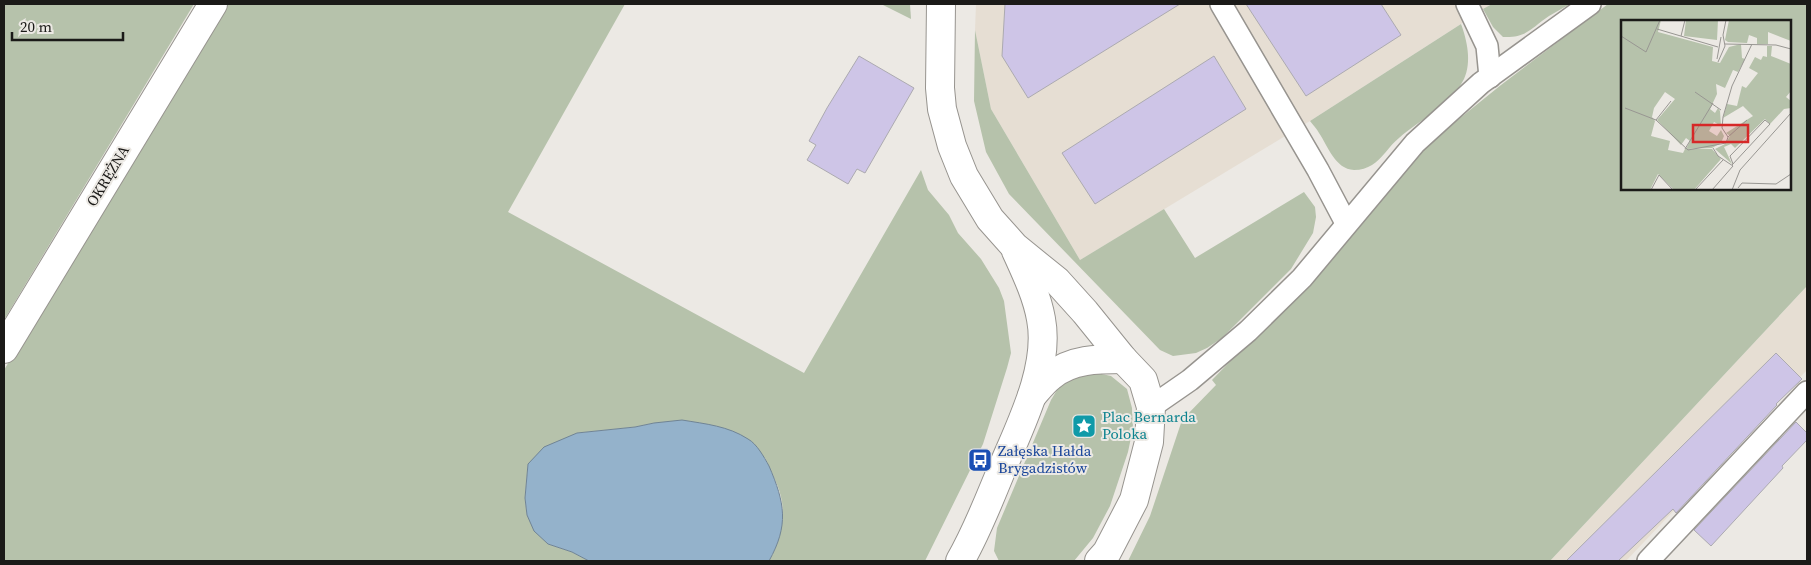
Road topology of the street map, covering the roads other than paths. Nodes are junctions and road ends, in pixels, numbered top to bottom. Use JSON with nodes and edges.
{"nodes":[{"id":1,"x":213,"y":4,"type":"edge"},
{"id":2,"x":941,"y":4,"type":"edge"},
{"id":3,"x":1221,"y":4,"type":"edge"},
{"id":4,"x":1467,"y":4,"type":"edge"},
{"id":5,"x":1590,"y":4,"type":"edge"},
{"id":6,"x":1490,"y":77,"type":"junction"},
{"id":7,"x":1346,"y":223,"type":"junction"},
{"id":8,"x":1015,"y":248,"type":"junction"},
{"id":9,"x":4,"y":349,"type":"edge"},
{"id":10,"x":1122,"y":359,"type":"junction"},
{"id":11,"x":1807,"y":392,"type":"edge"},
{"id":12,"x":1032,"y":396,"type":"junction"},
{"id":13,"x":1151,"y":407,"type":"junction"},
{"id":14,"x":976,"y":533,"type":"junction"},
{"id":15,"x":960,"y":561,"type":"edge"},
{"id":16,"x":984,"y":561,"type":"edge"},
{"id":17,"x":1099,"y":561,"type":"edge"},
{"id":18,"x":1648,"y":561,"type":"edge"}],
"edges":[{"from":1,"to":9,"type":"street","name":"OKRĘŻNA"},
{"from":2,"to":8,"type":"street"},
{"from":3,"to":7,"type":"lane"},
{"from":4,"to":6,"type":"lane"},
{"from":5,"to":6,"type":"lane"},
{"from":6,"to":7,"type":"lane"},
{"from":7,"to":13,"type":"lane"},
{"from":8,"to":10,"type":"street"},
{"from":8,"to":12,"type":"street"},
{"from":10,"to":12,"type":"street"},
{"from":10,"to":13,"type":"street"},
{"from":11,"to":18,"type":"lane"},
{"from":12,"to":14,"type":"street"},
{"from":13,"to":17,"type":"street"},
{"from":14,"to":15,"type":"street"},
{"from":14,"to":16,"type":"street"}]}
